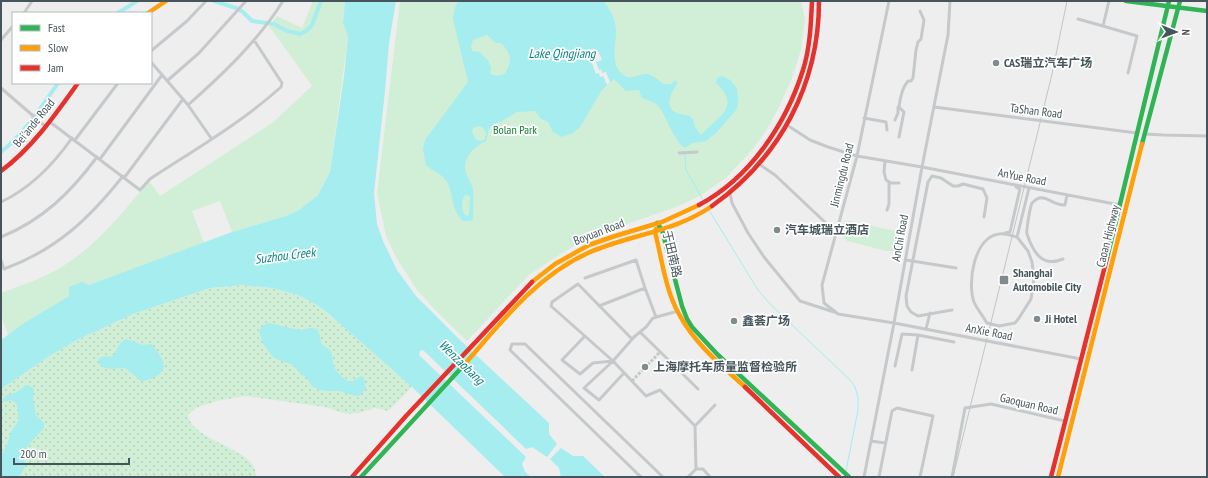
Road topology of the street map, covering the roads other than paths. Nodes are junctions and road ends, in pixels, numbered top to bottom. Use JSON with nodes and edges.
{"nodes":[{"id":1,"x":32,"y":1,"type":"edge"},
{"id":2,"x":166,"y":1,"type":"edge"},
{"id":3,"x":206,"y":1,"type":"edge"},
{"id":4,"x":246,"y":1,"type":"edge"},
{"id":5,"x":283,"y":1,"type":"edge"},
{"id":6,"x":812,"y":1,"type":"edge"},
{"id":7,"x":819,"y":1,"type":"edge"},
{"id":8,"x":889,"y":1,"type":"edge"},
{"id":9,"x":950,"y":1,"type":"edge"},
{"id":10,"x":1109,"y":1,"type":"edge"},
{"id":11,"x":1126,"y":1,"type":"edge"},
{"id":12,"x":1169,"y":1,"type":"edge"},
{"id":13,"x":1180,"y":1,"type":"edge"},
{"id":14,"x":1168,"y":7,"type":"junction"},
{"id":15,"x":1178,"y":8,"type":"junction"},
{"id":16,"x":920,"y":11,"type":"dead end"},
{"id":17,"x":1207,"y":11,"type":"edge"},
{"id":18,"x":25,"y":12,"type":"edge"},
{"id":19,"x":150,"y":12,"type":"edge"},
{"id":20,"x":1078,"y":19,"type":"dead end"},
{"id":21,"x":1103,"y":26,"type":"junction"},
{"id":22,"x":12,"y":27,"type":"edge"},
{"id":23,"x":1,"y":40,"type":"edge"},
{"id":24,"x":254,"y":40,"type":"junction"},
{"id":25,"x":152,"y":49,"type":"edge"},
{"id":26,"x":152,"y":63,"type":"edge"},
{"id":27,"x":1128,"y":74,"type":"dead end"},
{"id":28,"x":162,"y":75,"type":"junction"},
{"id":29,"x":167,"y":81,"type":"junction"},
{"id":30,"x":77,"y":84,"type":"edge"},
{"id":31,"x":117,"y":84,"type":"edge"},
{"id":32,"x":1,"y":88,"type":"edge"},
{"id":33,"x":183,"y":99,"type":"junction"},
{"id":34,"x":188,"y":105,"type":"junction"},
{"id":35,"x":899,"y":107,"type":"junction"},
{"id":36,"x":934,"y":107,"type":"junction"},
{"id":37,"x":864,"y":118,"type":"junction"},
{"id":38,"x":895,"y":120,"type":"dead end"},
{"id":39,"x":50,"y":122,"type":"junction"},
{"id":40,"x":787,"y":124,"type":"junction"},
{"id":41,"x":46,"y":128,"type":"junction"},
{"id":42,"x":887,"y":130,"type":"dead end"},
{"id":43,"x":1137,"y":133,"type":"junction"},
{"id":44,"x":1145,"y":134,"type":"junction"},
{"id":45,"x":1207,"y":136,"type":"edge"},
{"id":46,"x":899,"y":137,"type":"dead end"},
{"id":47,"x":211,"y":138,"type":"junction"},
{"id":48,"x":73,"y":139,"type":"junction"},
{"id":49,"x":697,"y":152,"type":"dead end"},
{"id":50,"x":679,"y":153,"type":"dead end"},
{"id":51,"x":857,"y":156,"type":"junction"},
{"id":52,"x":99,"y":158,"type":"junction"},
{"id":53,"x":885,"y":161,"type":"junction"},
{"id":54,"x":759,"y":164,"type":"junction"},
{"id":55,"x":922,"y":167,"type":"junction"},
{"id":56,"x":1,"y":172,"type":"edge"},
{"id":57,"x":123,"y":177,"type":"junction"},
{"id":58,"x":890,"y":182,"type":"junction"},
{"id":59,"x":899,"y":184,"type":"dead end"},
{"id":60,"x":1016,"y":185,"type":"junction"},
{"id":61,"x":1029,"y":188,"type":"junction"},
{"id":62,"x":730,"y":192,"type":"junction"},
{"id":63,"x":1067,"y":195,"type":"junction"},
{"id":64,"x":1,"y":202,"type":"edge"},
{"id":65,"x":1120,"y":205,"type":"junction"},
{"id":66,"x":887,"y":210,"type":"dead end"},
{"id":67,"x":984,"y":217,"type":"dead end"},
{"id":68,"x":657,"y":223,"type":"junction"},
{"id":69,"x":842,"y":227,"type":"dead end"},
{"id":70,"x":838,"y":228,"type":"junction"},
{"id":71,"x":662,"y":230,"type":"junction"},
{"id":72,"x":655,"y":232,"type":"junction"},
{"id":73,"x":1004,"y":234,"type":"junction"},
{"id":74,"x":1,"y":236,"type":"edge"},
{"id":75,"x":1018,"y":237,"type":"junction"},
{"id":76,"x":1064,"y":259,"type":"dead end"},
{"id":77,"x":1,"y":260,"type":"edge"},
{"id":78,"x":906,"y":260,"type":"junction"},
{"id":79,"x":913,"y":261,"type":"junction"},
{"id":80,"x":956,"y":268,"type":"dead end"},
{"id":81,"x":585,"y":278,"type":"dead end"},
{"id":82,"x":645,"y":288,"type":"junction"},
{"id":83,"x":599,"y":306,"type":"junction"},
{"id":84,"x":952,"y":310,"type":"dead end"},
{"id":85,"x":678,"y":311,"type":"junction"},
{"id":86,"x":838,"y":314,"type":"junction"},
{"id":87,"x":930,"y":314,"type":"junction"},
{"id":88,"x":656,"y":317,"type":"junction"},
{"id":89,"x":894,"y":323,"type":"junction"},
{"id":90,"x":926,"y":329,"type":"junction"},
{"id":91,"x":640,"y":332,"type":"junction"},
{"id":92,"x":918,"y":335,"type":"junction"},
{"id":93,"x":585,"y":336,"type":"junction"},
{"id":94,"x":632,"y":339,"type":"junction"},
{"id":95,"x":954,"y":342,"type":"dead end"},
{"id":96,"x":1080,"y":360,"type":"junction"},
{"id":97,"x":613,"y":361,"type":"junction"},
{"id":98,"x":895,"y":366,"type":"dead end"},
{"id":99,"x":912,"y":370,"type":"dead end"},
{"id":100,"x":624,"y":373,"type":"junction"},
{"id":101,"x":737,"y":376,"type":"junction"},
{"id":102,"x":698,"y":389,"type":"dead end"},
{"id":103,"x":715,"y":405,"type":"dead end"},
{"id":104,"x":1065,"y":421,"type":"junction"},
{"id":105,"x":695,"y":426,"type":"junction"},
{"id":106,"x":871,"y":441,"type":"junction"},
{"id":107,"x":885,"y":443,"type":"junction"},
{"id":108,"x":696,"y":469,"type":"junction"},
{"id":109,"x":838,"y":476,"type":"edge"},
{"id":110,"x":352,"y":477,"type":"edge"},
{"id":111,"x":361,"y":477,"type":"edge"},
{"id":112,"x":641,"y":477,"type":"edge"},
{"id":113,"x":663,"y":477,"type":"edge"},
{"id":114,"x":688,"y":477,"type":"edge"},
{"id":115,"x":710,"y":477,"type":"edge"},
{"id":116,"x":849,"y":477,"type":"edge"},
{"id":117,"x":864,"y":477,"type":"edge"},
{"id":118,"x":879,"y":477,"type":"edge"},
{"id":119,"x":920,"y":477,"type":"edge"},
{"id":120,"x":952,"y":477,"type":"edge"},
{"id":121,"x":1051,"y":477,"type":"edge"},
{"id":122,"x":1058,"y":477,"type":"edge"}],
"edges":[{"from":1,"to":18,"type":"street"},
{"from":2,"to":19,"type":"main road"},
{"from":3,"to":25,"type":"street"},
{"from":4,"to":29,"type":"street"},
{"from":5,"to":24,"type":"street"},
{"from":6,"to":68,"type":"main road","name":"Boyuan Road"},
{"from":7,"to":40,"type":"main road","name":"Boyuan Road"},
{"from":8,"to":37,"type":"street","name":"Jinmingdu Road"},
{"from":9,"to":36,"type":"street","name":"AnChi Road"},
{"from":10,"to":21,"type":"street"},
{"from":11,"to":14,"type":"main road"},
{"from":12,"to":14,"type":"main road","name":"Caoan Highway"},
{"from":13,"to":15,"type":"main road","name":"Caoan Highway"},
{"from":14,"to":15,"type":"main road"},
{"from":14,"to":43,"type":"main road","name":"Caoan Highway"},
{"from":15,"to":17,"type":"main road"},
{"from":15,"to":44,"type":"main road","name":"Caoan Highway"},
{"from":16,"to":35,"type":"street"},
{"from":20,"to":21,"type":"street"},
{"from":21,"to":27,"type":"street"},
{"from":22,"to":23,"type":"street"},
{"from":24,"to":34,"type":"street"},
{"from":24,"to":47,"type":"street"},
{"from":26,"to":28,"type":"street"},
{"from":28,"to":29,"type":"street"},
{"from":28,"to":52,"type":"street"},
{"from":29,"to":33,"type":"street"},
{"from":30,"to":39,"type":"main road","name":"Bei'ande Road"},
{"from":31,"to":48,"type":"street"},
{"from":32,"to":41,"type":"street"},
{"from":33,"to":34,"type":"street"},
{"from":33,"to":57,"type":"street"},
{"from":34,"to":47,"type":"street"},
{"from":35,"to":38,"type":"street"},
{"from":35,"to":46,"type":"street"},
{"from":36,"to":43,"type":"street","name":"TaShan Road"},
{"from":36,"to":55,"type":"street","name":"AnChi Road"},
{"from":37,"to":42,"type":"street"},
{"from":37,"to":51,"type":"street","name":"Jinmingdu Road"},
{"from":39,"to":41,"type":"main road","name":"Bei'ande Road"},
{"from":39,"to":48,"type":"street"},
{"from":40,"to":51,"type":"street","name":"AnYue Road"},
{"from":40,"to":54,"type":"main road","name":"Boyuan Road"},
{"from":41,"to":56,"type":"main road","name":"Bei'ande Road"},
{"from":43,"to":65,"type":"main road","name":"Caoan Highway"},
{"from":44,"to":45,"type":"street"},
{"from":44,"to":122,"type":"main road","name":"Caoan Highway"},
{"from":47,"to":57,"type":"street"},
{"from":48,"to":52,"type":"street"},
{"from":48,"to":64,"type":"street"},
{"from":49,"to":50,"type":"street"},
{"from":51,"to":53,"type":"street","name":"AnYue Road"},
{"from":51,"to":70,"type":"street","name":"Jinmingdu Road"},
{"from":52,"to":57,"type":"street"},
{"from":52,"to":74,"type":"street"},
{"from":53,"to":55,"type":"street","name":"AnYue Road"},
{"from":53,"to":58,"type":"street"},
{"from":54,"to":62,"type":"main road","name":"Boyuan Road"},
{"from":54,"to":70,"type":"street"},
{"from":55,"to":60,"type":"street","name":"AnYue Road"},
{"from":55,"to":78,"type":"street","name":"AnChi Road"},
{"from":57,"to":77,"type":"street"},
{"from":58,"to":59,"type":"street"},
{"from":58,"to":66,"type":"street"},
{"from":60,"to":61,"type":"street","name":"AnYue Road"},
{"from":60,"to":73,"type":"street"},
{"from":61,"to":63,"type":"street","name":"AnYue Road"},
{"from":61,"to":75,"type":"street"},
{"from":62,"to":71,"type":"main road","name":"Boyuan Road"},
{"from":62,"to":86,"type":"street"},
{"from":63,"to":65,"type":"street","name":"AnYue Road"},
{"from":63,"to":76,"type":"street"},
{"from":65,"to":96,"type":"main road","name":"Caoan Highway"},
{"from":67,"to":79,"type":"street"},
{"from":68,"to":71,"type":"main road","name":"于田南路"},
{"from":68,"to":72,"type":"main road","name":"于田南路"},
{"from":68,"to":110,"type":"main road","name":"Boyuan Road"},
{"from":69,"to":70,"type":"street"},
{"from":70,"to":86,"type":"street","name":"Jinmingdu Road"},
{"from":71,"to":72,"type":"main road","name":"Boyuan Road"},
{"from":71,"to":101,"type":"main road","name":"于田南路"},
{"from":72,"to":85,"type":"main road","name":"于田南路"},
{"from":72,"to":111,"type":"main road","name":"Boyuan Road"},
{"from":73,"to":75,"type":"street"},
{"from":73,"to":75,"type":"street"},
{"from":78,"to":79,"type":"street"},
{"from":78,"to":89,"type":"street","name":"AnChi Road"},
{"from":79,"to":80,"type":"street"},
{"from":79,"to":87,"type":"street"},
{"from":81,"to":82,"type":"street"},
{"from":82,"to":83,"type":"street"},
{"from":82,"to":88,"type":"street"},
{"from":83,"to":93,"type":"street"},
{"from":83,"to":94,"type":"street"},
{"from":84,"to":87,"type":"street"},
{"from":85,"to":88,"type":"street"},
{"from":85,"to":101,"type":"main road","name":"于田南路"},
{"from":86,"to":89,"type":"street"},
{"from":87,"to":90,"type":"street"},
{"from":88,"to":91,"type":"street"},
{"from":89,"to":90,"type":"street","name":"AnXie Road"},
{"from":89,"to":106,"type":"street","name":"AnChi Road"},
{"from":90,"to":96,"type":"street","name":"AnXie Road"},
{"from":91,"to":94,"type":"street"},
{"from":91,"to":102,"type":"street"},
{"from":92,"to":95,"type":"street"},
{"from":92,"to":98,"type":"street"},
{"from":92,"to":99,"type":"street"},
{"from":93,"to":97,"type":"street"},
{"from":93,"to":97,"type":"street"},
{"from":94,"to":97,"type":"street"},
{"from":96,"to":104,"type":"main road","name":"Caoan Highway"},
{"from":97,"to":100,"type":"street"},
{"from":97,"to":100,"type":"street"},
{"from":100,"to":105,"type":"street"},
{"from":101,"to":109,"type":"main road","name":"于田南路"},
{"from":101,"to":116,"type":"main road","name":"于田南路"},
{"from":103,"to":105,"type":"street"},
{"from":104,"to":120,"type":"street","name":"Gaoquan Road"},
{"from":104,"to":121,"type":"main road","name":"Caoan Highway"},
{"from":105,"to":108,"type":"street"},
{"from":106,"to":107,"type":"street"},
{"from":106,"to":117,"type":"street","name":"AnChi Road"},
{"from":107,"to":118,"type":"street"},
{"from":107,"to":119,"type":"street"},
{"from":108,"to":114,"type":"street"},
{"from":108,"to":115,"type":"street"},
{"from":112,"to":113,"type":"street"}]}
